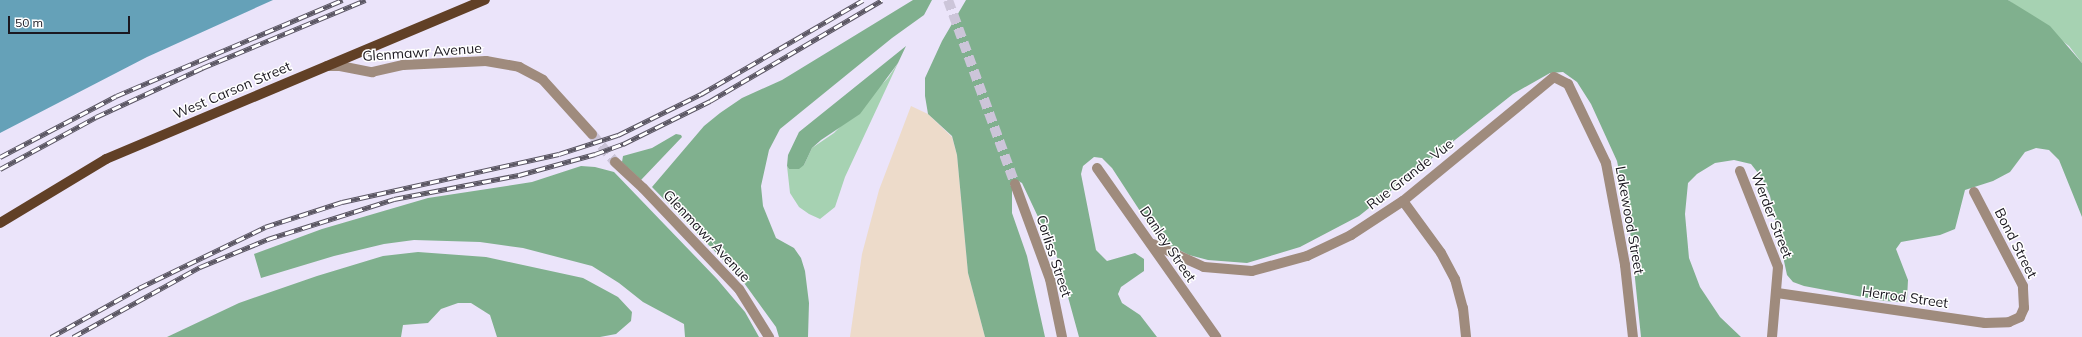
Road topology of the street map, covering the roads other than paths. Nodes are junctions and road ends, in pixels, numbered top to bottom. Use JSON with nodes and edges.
{"nodes":[{"id":1,"x":485,"y":0,"type":"edge"},
{"id":2,"x":323,"y":66,"type":"junction"},
{"id":3,"x":1554,"y":77,"type":"joint"},
{"id":4,"x":592,"y":134,"type":"tunnel mouth"},
{"id":5,"x":615,"y":162,"type":"tunnel mouth"},
{"id":6,"x":1097,"y":168,"type":"dead end"},
{"id":7,"x":1740,"y":171,"type":"dead end"},
{"id":8,"x":1015,"y":184,"type":"tunnel mouth"},
{"id":9,"x":1974,"y":192,"type":"dead end"},
{"id":10,"x":1403,"y":201,"type":"junction"},
{"id":11,"x":0,"y":224,"type":"edge"},
{"id":12,"x":1153,"y":244,"type":"junction"},
{"id":13,"x":1777,"y":293,"type":"junction"},
{"id":14,"x":2024,"y":308,"type":"joint"},
{"id":15,"x":769,"y":337,"type":"edge"},
{"id":16,"x":1062,"y":337,"type":"edge"},
{"id":17,"x":1216,"y":337,"type":"edge"},
{"id":18,"x":1466,"y":337,"type":"edge"},
{"id":19,"x":1633,"y":337,"type":"edge"},
{"id":20,"x":1772,"y":337,"type":"edge"}],
"edges":[{"from":1,"to":2,"type":"main road","name":"West Carson Street"},
{"from":2,"to":4,"type":"street","name":"Glenmawr Avenue"},
{"from":2,"to":11,"type":"main road","name":"West Carson Street"},
{"from":3,"to":10,"type":"street","name":"Rue Grande Vue"},
{"from":3,"to":19,"type":"street","name":"Lakewood Street"},
{"from":5,"to":15,"type":"street","name":"Glenmawr Avenue"},
{"from":6,"to":12,"type":"street","name":"Danley Street"},
{"from":7,"to":13,"type":"street","name":"Werder Street"},
{"from":8,"to":16,"type":"street","name":"Corliss Street"},
{"from":9,"to":14,"type":"street","name":"Bond Street"},
{"from":10,"to":12,"type":"street","name":"Rue Grande Vue"},
{"from":10,"to":18,"type":"street"},
{"from":12,"to":17,"type":"street","name":"Danley Street"},
{"from":13,"to":14,"type":"street","name":"Herrod Street"},
{"from":13,"to":20,"type":"street","name":"Werder Street"}]}
